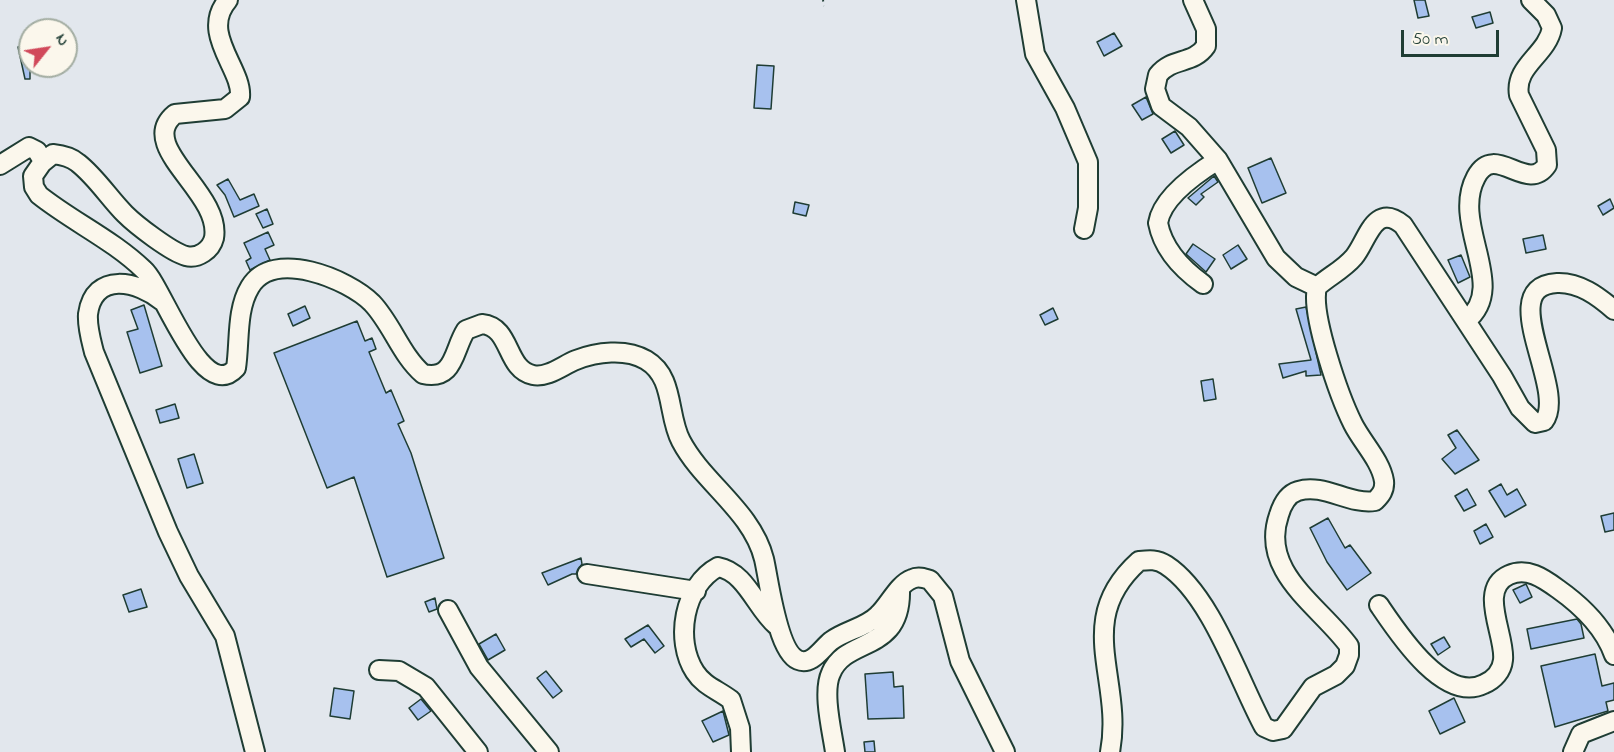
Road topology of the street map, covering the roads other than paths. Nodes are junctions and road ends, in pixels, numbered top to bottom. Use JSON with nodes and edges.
{"nodes":[{"id":1,"x":228,"y":0,"type":"edge"},
{"id":2,"x":1026,"y":0,"type":"edge"},
{"id":3,"x":1193,"y":0,"type":"edge"},
{"id":4,"x":1531,"y":0,"type":"edge"},
{"id":5,"x":1218,"y":160,"type":"junction"},
{"id":6,"x":44,"y":161,"type":"junction"},
{"id":7,"x":0,"y":165,"type":"edge"},
{"id":8,"x":1084,"y":229,"type":"dead end"},
{"id":9,"x":1203,"y":284,"type":"dead end"},
{"id":10,"x":1317,"y":287,"type":"junction"},
{"id":11,"x":170,"y":309,"type":"junction"},
{"id":12,"x":1614,"y":310,"type":"edge"},
{"id":13,"x":1466,"y":321,"type":"junction"},
{"id":14,"x":587,"y":574,"type":"dead end"},
{"id":15,"x":900,"y":589,"type":"junction"},
{"id":16,"x":696,"y":591,"type":"junction"},
{"id":17,"x":1379,"y":605,"type":"dead end"},
{"id":18,"x":448,"y":610,"type":"dead end"},
{"id":19,"x":779,"y":629,"type":"junction"},
{"id":20,"x":1614,"y":655,"type":"edge"},
{"id":21,"x":379,"y":670,"type":"dead end"},
{"id":22,"x":1614,"y":721,"type":"edge"},
{"id":23,"x":255,"y":752,"type":"edge"},
{"id":24,"x":478,"y":752,"type":"edge"},
{"id":25,"x":549,"y":752,"type":"edge"},
{"id":26,"x":741,"y":752,"type":"edge"},
{"id":27,"x":835,"y":752,"type":"edge"},
{"id":28,"x":1005,"y":752,"type":"edge"},
{"id":29,"x":1110,"y":752,"type":"edge"},
{"id":30,"x":1572,"y":752,"type":"edge"}],
"edges":[{"from":1,"to":6,"type":"street"},
{"from":2,"to":8,"type":"street"},
{"from":3,"to":5,"type":"street"},
{"from":4,"to":13,"type":"street"},
{"from":5,"to":9,"type":"street"},
{"from":5,"to":10,"type":"street"},
{"from":6,"to":7,"type":"street"},
{"from":6,"to":11,"type":"street"},
{"from":10,"to":13,"type":"street"},
{"from":10,"to":29,"type":"street"},
{"from":11,"to":19,"type":"street"},
{"from":11,"to":23,"type":"street"},
{"from":12,"to":13,"type":"street"},
{"from":14,"to":16,"type":"street"},
{"from":15,"to":19,"type":"street"},
{"from":15,"to":27,"type":"street"},
{"from":15,"to":28,"type":"street"},
{"from":16,"to":19,"type":"street"},
{"from":16,"to":26,"type":"street"},
{"from":17,"to":20,"type":"street"},
{"from":18,"to":25,"type":"street"},
{"from":21,"to":24,"type":"street"},
{"from":22,"to":30,"type":"street"}]}
